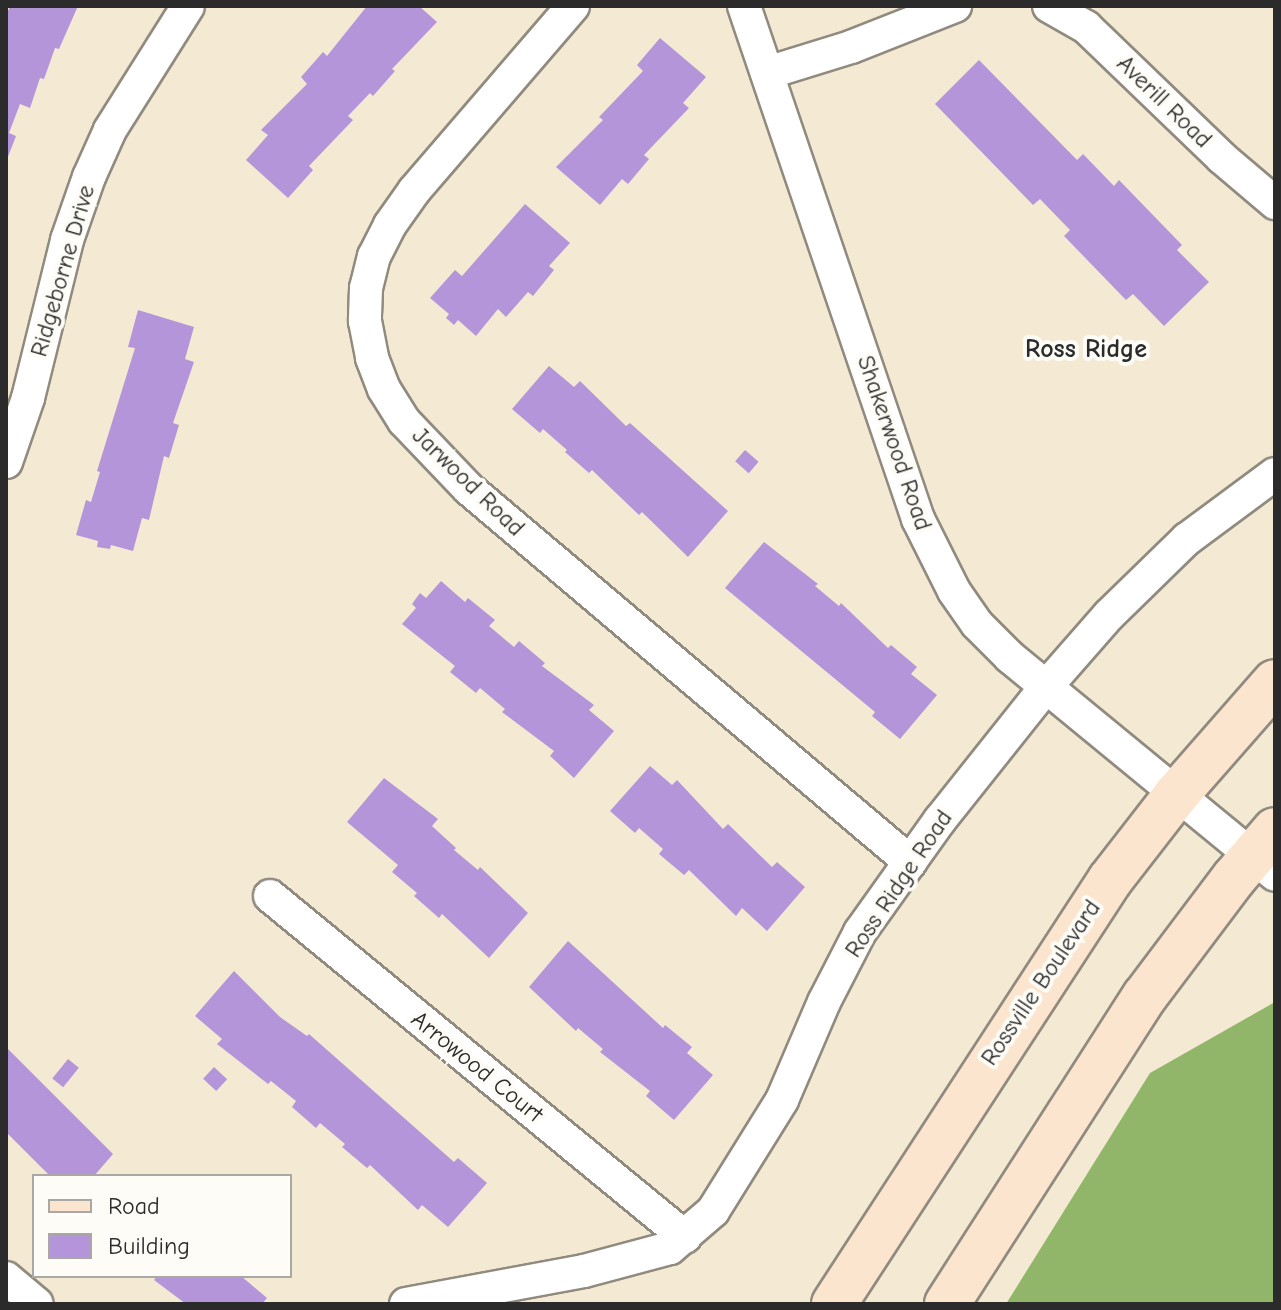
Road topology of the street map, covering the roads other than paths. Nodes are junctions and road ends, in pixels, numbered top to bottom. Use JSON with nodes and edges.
{"nodes":[{"id":1,"x":188,"y":6,"type":"edge"},
{"id":2,"x":573,"y":6,"type":"edge"},
{"id":3,"x":744,"y":6,"type":"edge"},
{"id":4,"x":955,"y":6,"type":"edge"},
{"id":5,"x":1061,"y":9,"type":"edge"},
{"id":6,"x":767,"y":73,"type":"junction"},
{"id":7,"x":1275,"y":203,"type":"edge"},
{"id":8,"x":6,"y":462,"type":"edge"},
{"id":9,"x":1275,"y":474,"type":"edge"},
{"id":10,"x":1275,"y":682,"type":"edge"},
{"id":11,"x":1045,"y":688,"type":"junction"},
{"id":12,"x":1176,"y":795,"type":"junction"},
{"id":13,"x":1267,"y":854,"type":"edge"},
{"id":14,"x":910,"y":862,"type":"junction"},
{"id":15,"x":270,"y":896,"type":"dead end"},
{"id":16,"x":685,"y":1237,"type":"junction"},
{"id":17,"x":6,"y":1278,"type":"edge"},
{"id":18,"x":37,"y":1304,"type":"edge"},
{"id":19,"x":406,"y":1304,"type":"edge"},
{"id":20,"x":834,"y":1304,"type":"edge"},
{"id":21,"x":947,"y":1304,"type":"edge"}],
"edges":[{"from":1,"to":8,"type":"street","name":"Ridgeborne Drive"},
{"from":2,"to":14,"type":"street","name":"Jarwood Road"},
{"from":3,"to":6,"type":"street","name":"Shakerwood Road"},
{"from":4,"to":6,"type":"street"},
{"from":5,"to":7,"type":"street","name":"Averill Road"},
{"from":6,"to":11,"type":"street","name":"Shakerwood Road"},
{"from":9,"to":11,"type":"street","name":"Ross Ridge Road"},
{"from":10,"to":12,"type":"main road","name":"Rossville Boulevard"},
{"from":11,"to":12,"type":"street","name":"Shakerwood Road"},
{"from":11,"to":14,"type":"street","name":"Ross Ridge Road"},
{"from":12,"to":13,"type":"street","name":"Shakerwood Road"},
{"from":12,"to":20,"type":"main road","name":"Rossville Boulevard"},
{"from":13,"to":21,"type":"main road"},
{"from":14,"to":16,"type":"street","name":"Ross Ridge Road"},
{"from":15,"to":16,"type":"street","name":"Arrowood Court"},
{"from":16,"to":19,"type":"street","name":"Ross Ridge Road"},
{"from":17,"to":18,"type":"street"}]}
